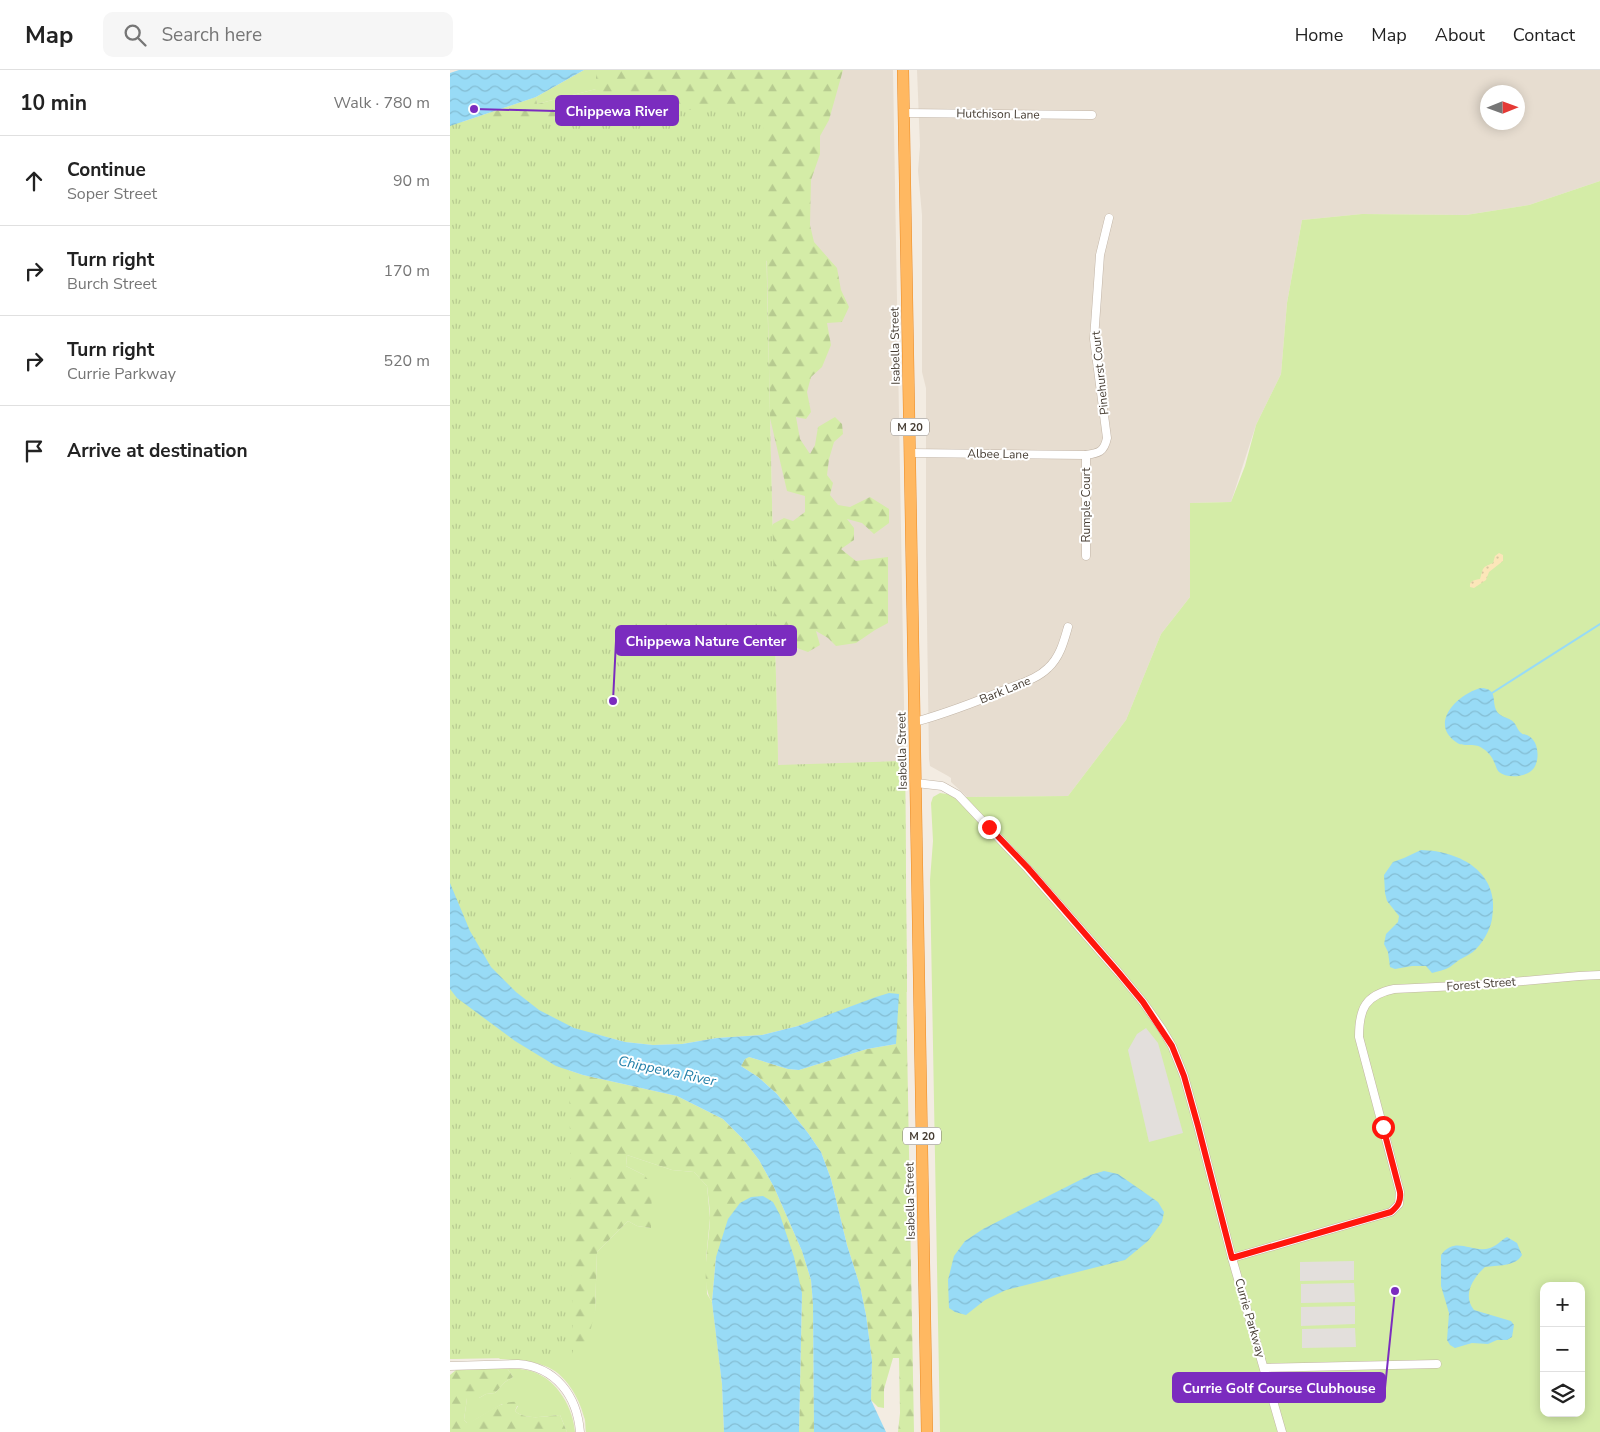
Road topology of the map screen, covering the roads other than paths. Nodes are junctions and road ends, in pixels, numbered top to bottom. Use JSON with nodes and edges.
{"nodes":[{"id":1,"x":903,"y":70,"type":"edge"},
{"id":2,"x":904,"y":113,"type":"junction"},
{"id":3,"x":1092,"y":115,"type":"dead end"},
{"id":4,"x":1110,"y":218,"type":"dead end"},
{"id":5,"x":910,"y":454,"type":"junction"},
{"id":6,"x":1086,"y":455,"type":"junction"},
{"id":7,"x":1086,"y":556,"type":"dead end"},
{"id":8,"x":1068,"y":627,"type":"dead end"},
{"id":9,"x":915,"y":722,"type":"junction"},
{"id":10,"x":916,"y":783,"type":"junction"},
{"id":11,"x":1600,"y":976,"type":"edge"},
{"id":12,"x":1232,"y":1258,"type":"junction"},
{"id":13,"x":1437,"y":1364,"type":"dead end"},
{"id":14,"x":450,"y":1366,"type":"edge"},
{"id":15,"x":1264,"y":1368,"type":"junction"},
{"id":16,"x":580,"y":1432,"type":"edge"},
{"id":17,"x":927,"y":1432,"type":"edge"},
{"id":18,"x":1282,"y":1432,"type":"edge"}],
"edges":[{"from":1,"to":2,"type":"highway","name":"Isabella Street","number":"M 20"},
{"from":2,"to":3,"type":"street","name":"Hutchison Lane"},
{"from":2,"to":5,"type":"highway","name":"Isabella Street","number":"M 20"},
{"from":4,"to":6,"type":"street","name":"Pinehurst Court"},
{"from":5,"to":6,"type":"street","name":"Albee Lane"},
{"from":5,"to":9,"type":"highway","name":"Isabella Street","number":"M 20"},
{"from":6,"to":7,"type":"street","name":"Rumple Court"},
{"from":8,"to":9,"type":"street","name":"Bark Lane"},
{"from":9,"to":10,"type":"highway","name":"Isabella Street","number":"M 20"},
{"from":10,"to":12,"type":"street","name":"Currie Parkway"},
{"from":10,"to":17,"type":"highway","name":"Isabella Street","number":"M 20"},
{"from":11,"to":12,"type":"street","name":"Forest Street"},
{"from":12,"to":15,"type":"street","name":"Currie Parkway"},
{"from":13,"to":15,"type":"street"},
{"from":14,"to":16,"type":"street"},
{"from":15,"to":18,"type":"street","name":"Currie Parkway"}]}
